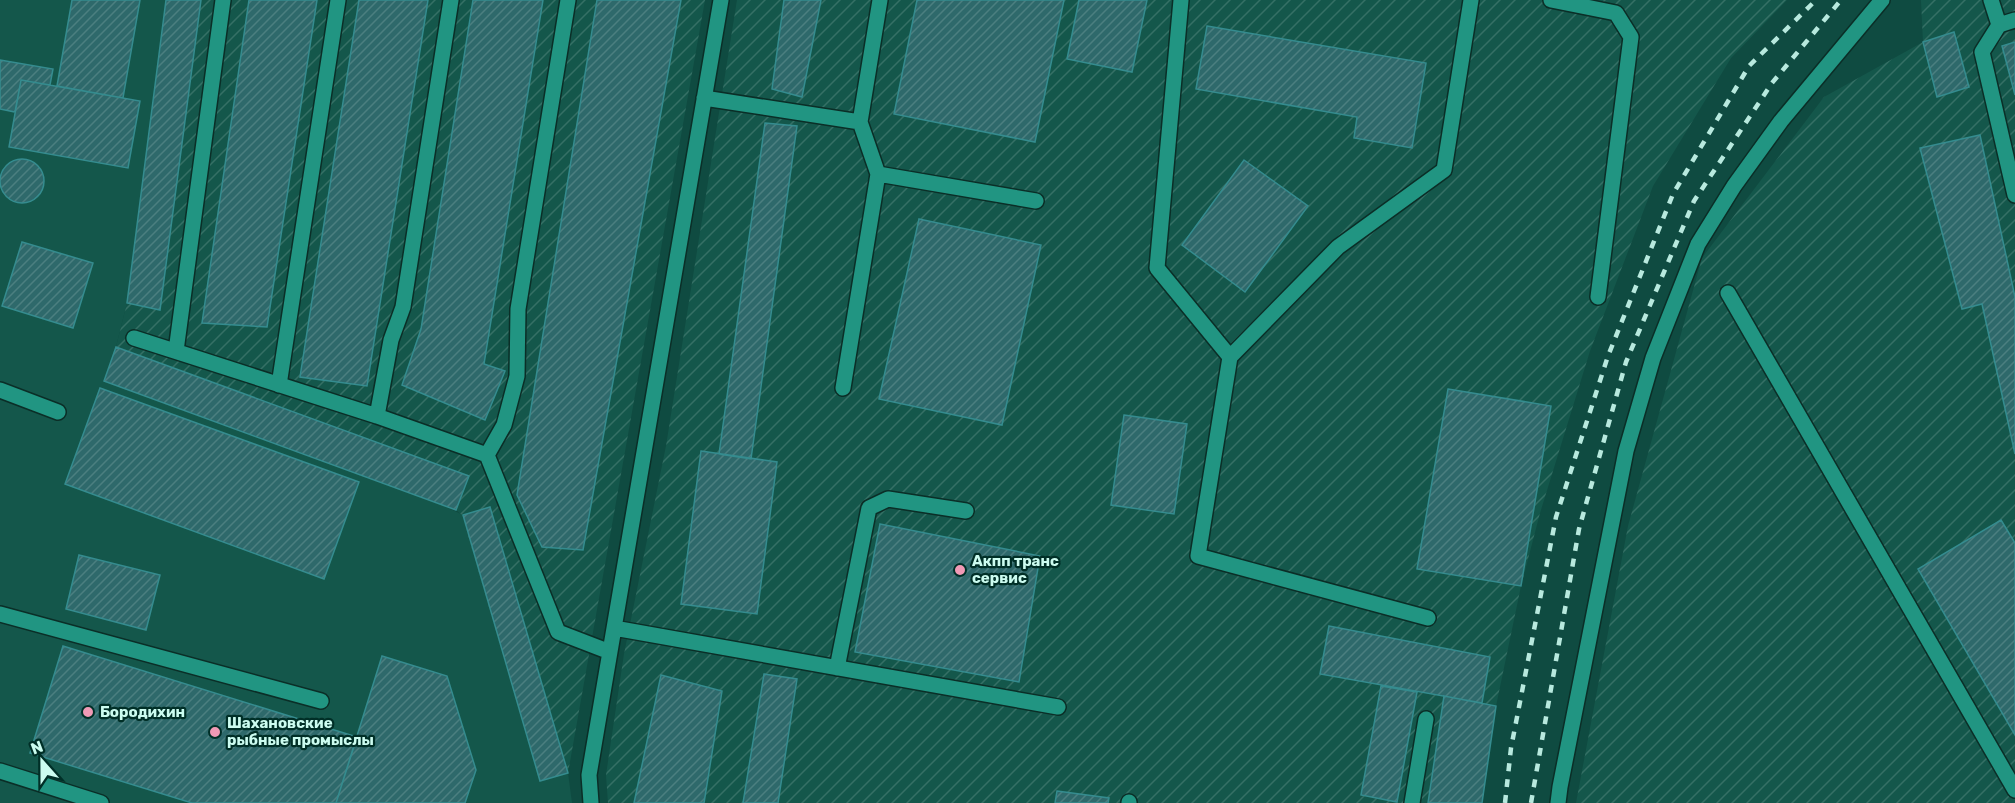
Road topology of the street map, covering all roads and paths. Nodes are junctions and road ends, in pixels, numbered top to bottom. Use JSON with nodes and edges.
{"nodes":[{"id":1,"x":223,"y":0,"type":"edge"},
{"id":2,"x":338,"y":0,"type":"edge"},
{"id":3,"x":451,"y":0,"type":"edge"},
{"id":4,"x":568,"y":0,"type":"edge"},
{"id":5,"x":721,"y":0,"type":"edge"},
{"id":6,"x":880,"y":0,"type":"edge"},
{"id":7,"x":1181,"y":0,"type":"edge"},
{"id":8,"x":1471,"y":0,"type":"edge"},
{"id":9,"x":1551,"y":0,"type":"edge"},
{"id":10,"x":1882,"y":0,"type":"edge"},
{"id":11,"x":1991,"y":0,"type":"edge"},
{"id":12,"x":2015,"y":20,"type":"edge"},
{"id":13,"x":1999,"y":25,"type":"junction"},
{"id":14,"x":704,"y":98,"type":"junction"},
{"id":15,"x":860,"y":122,"type":"junction"},
{"id":16,"x":878,"y":174,"type":"junction"},
{"id":17,"x":2015,"y":195,"type":"edge"},
{"id":18,"x":1036,"y":201,"type":"dead end"},
{"id":19,"x":1728,"y":294,"type":"dead end"},
{"id":20,"x":1598,"y":297,"type":"dead end"},
{"id":21,"x":134,"y":338,"type":"dead end"},
{"id":22,"x":176,"y":351,"type":"junction"},
{"id":23,"x":1230,"y":357,"type":"junction"},
{"id":24,"x":279,"y":385,"type":"junction"},
{"id":25,"x":843,"y":388,"type":"dead end"},
{"id":26,"x":0,"y":390,"type":"edge"},
{"id":27,"x":58,"y":412,"type":"dead end"},
{"id":28,"x":377,"y":416,"type":"junction"},
{"id":29,"x":486,"y":454,"type":"junction"},
{"id":30,"x":966,"y":511,"type":"dead end"},
{"id":31,"x":0,"y":614,"type":"edge"},
{"id":32,"x":1428,"y":618,"type":"dead end"},
{"id":33,"x":614,"y":628,"type":"junction"},
{"id":34,"x":610,"y":652,"type":"junction"},
{"id":35,"x":837,"y":668,"type":"junction"},
{"id":36,"x":321,"y":701,"type":"dead end"},
{"id":37,"x":1058,"y":707,"type":"dead end"},
{"id":38,"x":1426,"y":719,"type":"dead end"},
{"id":39,"x":0,"y":771,"type":"edge"},
{"id":40,"x":2015,"y":790,"type":"edge"},
{"id":41,"x":101,"y":803,"type":"edge"},
{"id":42,"x":591,"y":803,"type":"edge"},
{"id":43,"x":1412,"y":803,"type":"edge"},
{"id":44,"x":1558,"y":803,"type":"edge"}],
"edges":[{"from":1,"to":22,"type":"street"},
{"from":2,"to":24,"type":"street"},
{"from":3,"to":28,"type":"street"},
{"from":4,"to":29,"type":"street"},
{"from":5,"to":14,"type":"street"},
{"from":6,"to":15,"type":"street"},
{"from":7,"to":23,"type":"street"},
{"from":8,"to":23,"type":"street"},
{"from":9,"to":20,"type":"street"},
{"from":10,"to":44,"type":"street"},
{"from":11,"to":13,"type":"street"},
{"from":12,"to":13,"type":"street"},
{"from":13,"to":17,"type":"street"},
{"from":14,"to":15,"type":"street"},
{"from":14,"to":33,"type":"street"},
{"from":15,"to":16,"type":"street"},
{"from":16,"to":18,"type":"street"},
{"from":16,"to":25,"type":"street"},
{"from":19,"to":40,"type":"street"},
{"from":21,"to":22,"type":"street"},
{"from":22,"to":24,"type":"street"},
{"from":23,"to":32,"type":"street"},
{"from":24,"to":28,"type":"street"},
{"from":26,"to":27,"type":"street"},
{"from":28,"to":29,"type":"street"},
{"from":29,"to":34,"type":"street"},
{"from":30,"to":35,"type":"street"},
{"from":31,"to":36,"type":"street"},
{"from":33,"to":34,"type":"street"},
{"from":33,"to":35,"type":"street"},
{"from":34,"to":42,"type":"street"},
{"from":35,"to":37,"type":"street"},
{"from":38,"to":43,"type":"street"},
{"from":39,"to":41,"type":"street"}]}
